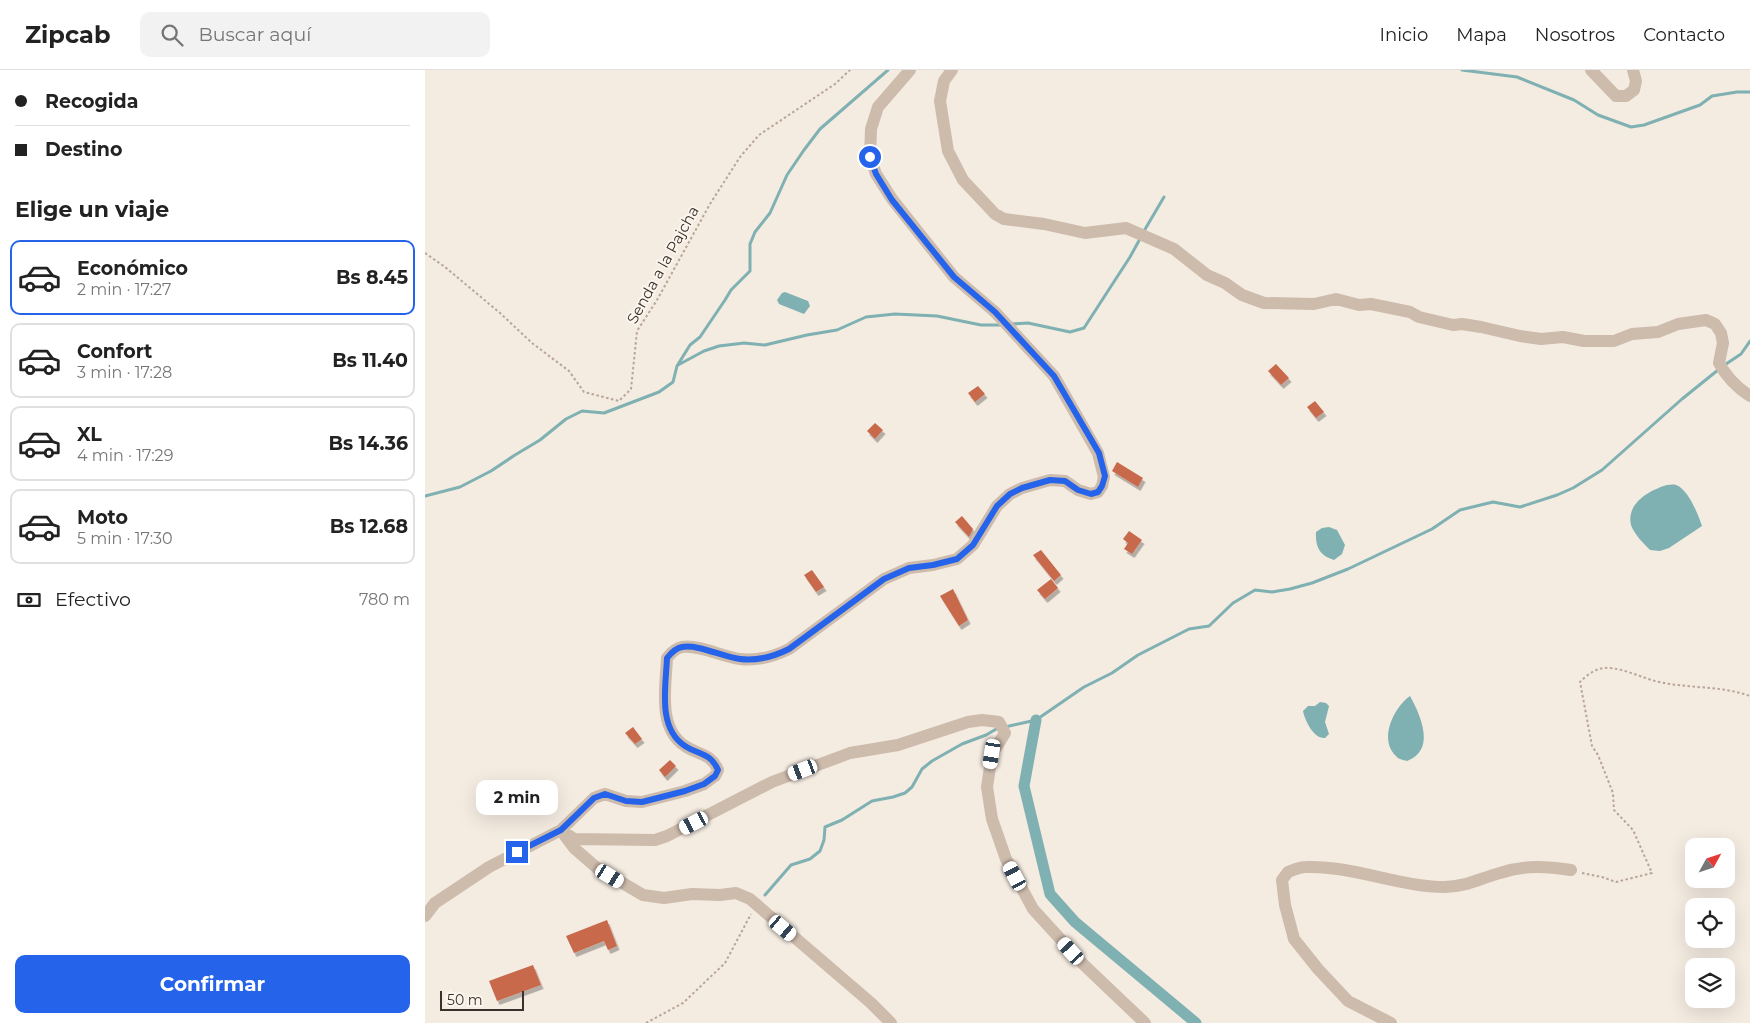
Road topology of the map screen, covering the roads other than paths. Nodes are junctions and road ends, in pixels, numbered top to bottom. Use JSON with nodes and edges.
{"nodes":[{"id":1,"x":910,"y":70,"type":"edge"},
{"id":2,"x":952,"y":70,"type":"edge"},
{"id":3,"x":1591,"y":70,"type":"edge"},
{"id":4,"x":1633,"y":70,"type":"edge"},
{"id":5,"x":1750,"y":396,"type":"edge"},
{"id":6,"x":561,"y":830,"type":"junction"},
{"id":7,"x":1571,"y":870,"type":"road end"},
{"id":8,"x":425,"y":916,"type":"edge"},
{"id":9,"x":891,"y":1023,"type":"edge"},
{"id":10,"x":1145,"y":1023,"type":"edge"},
{"id":11,"x":1391,"y":1023,"type":"edge"}],
"edges":[{"from":1,"to":6,"type":"street"},
{"from":2,"to":5,"type":"street"},
{"from":3,"to":4,"type":"street"},
{"from":6,"to":8,"type":"street"},
{"from":6,"to":9,"type":"street"},
{"from":6,"to":10,"type":"street"},
{"from":7,"to":11,"type":"street"}]}
